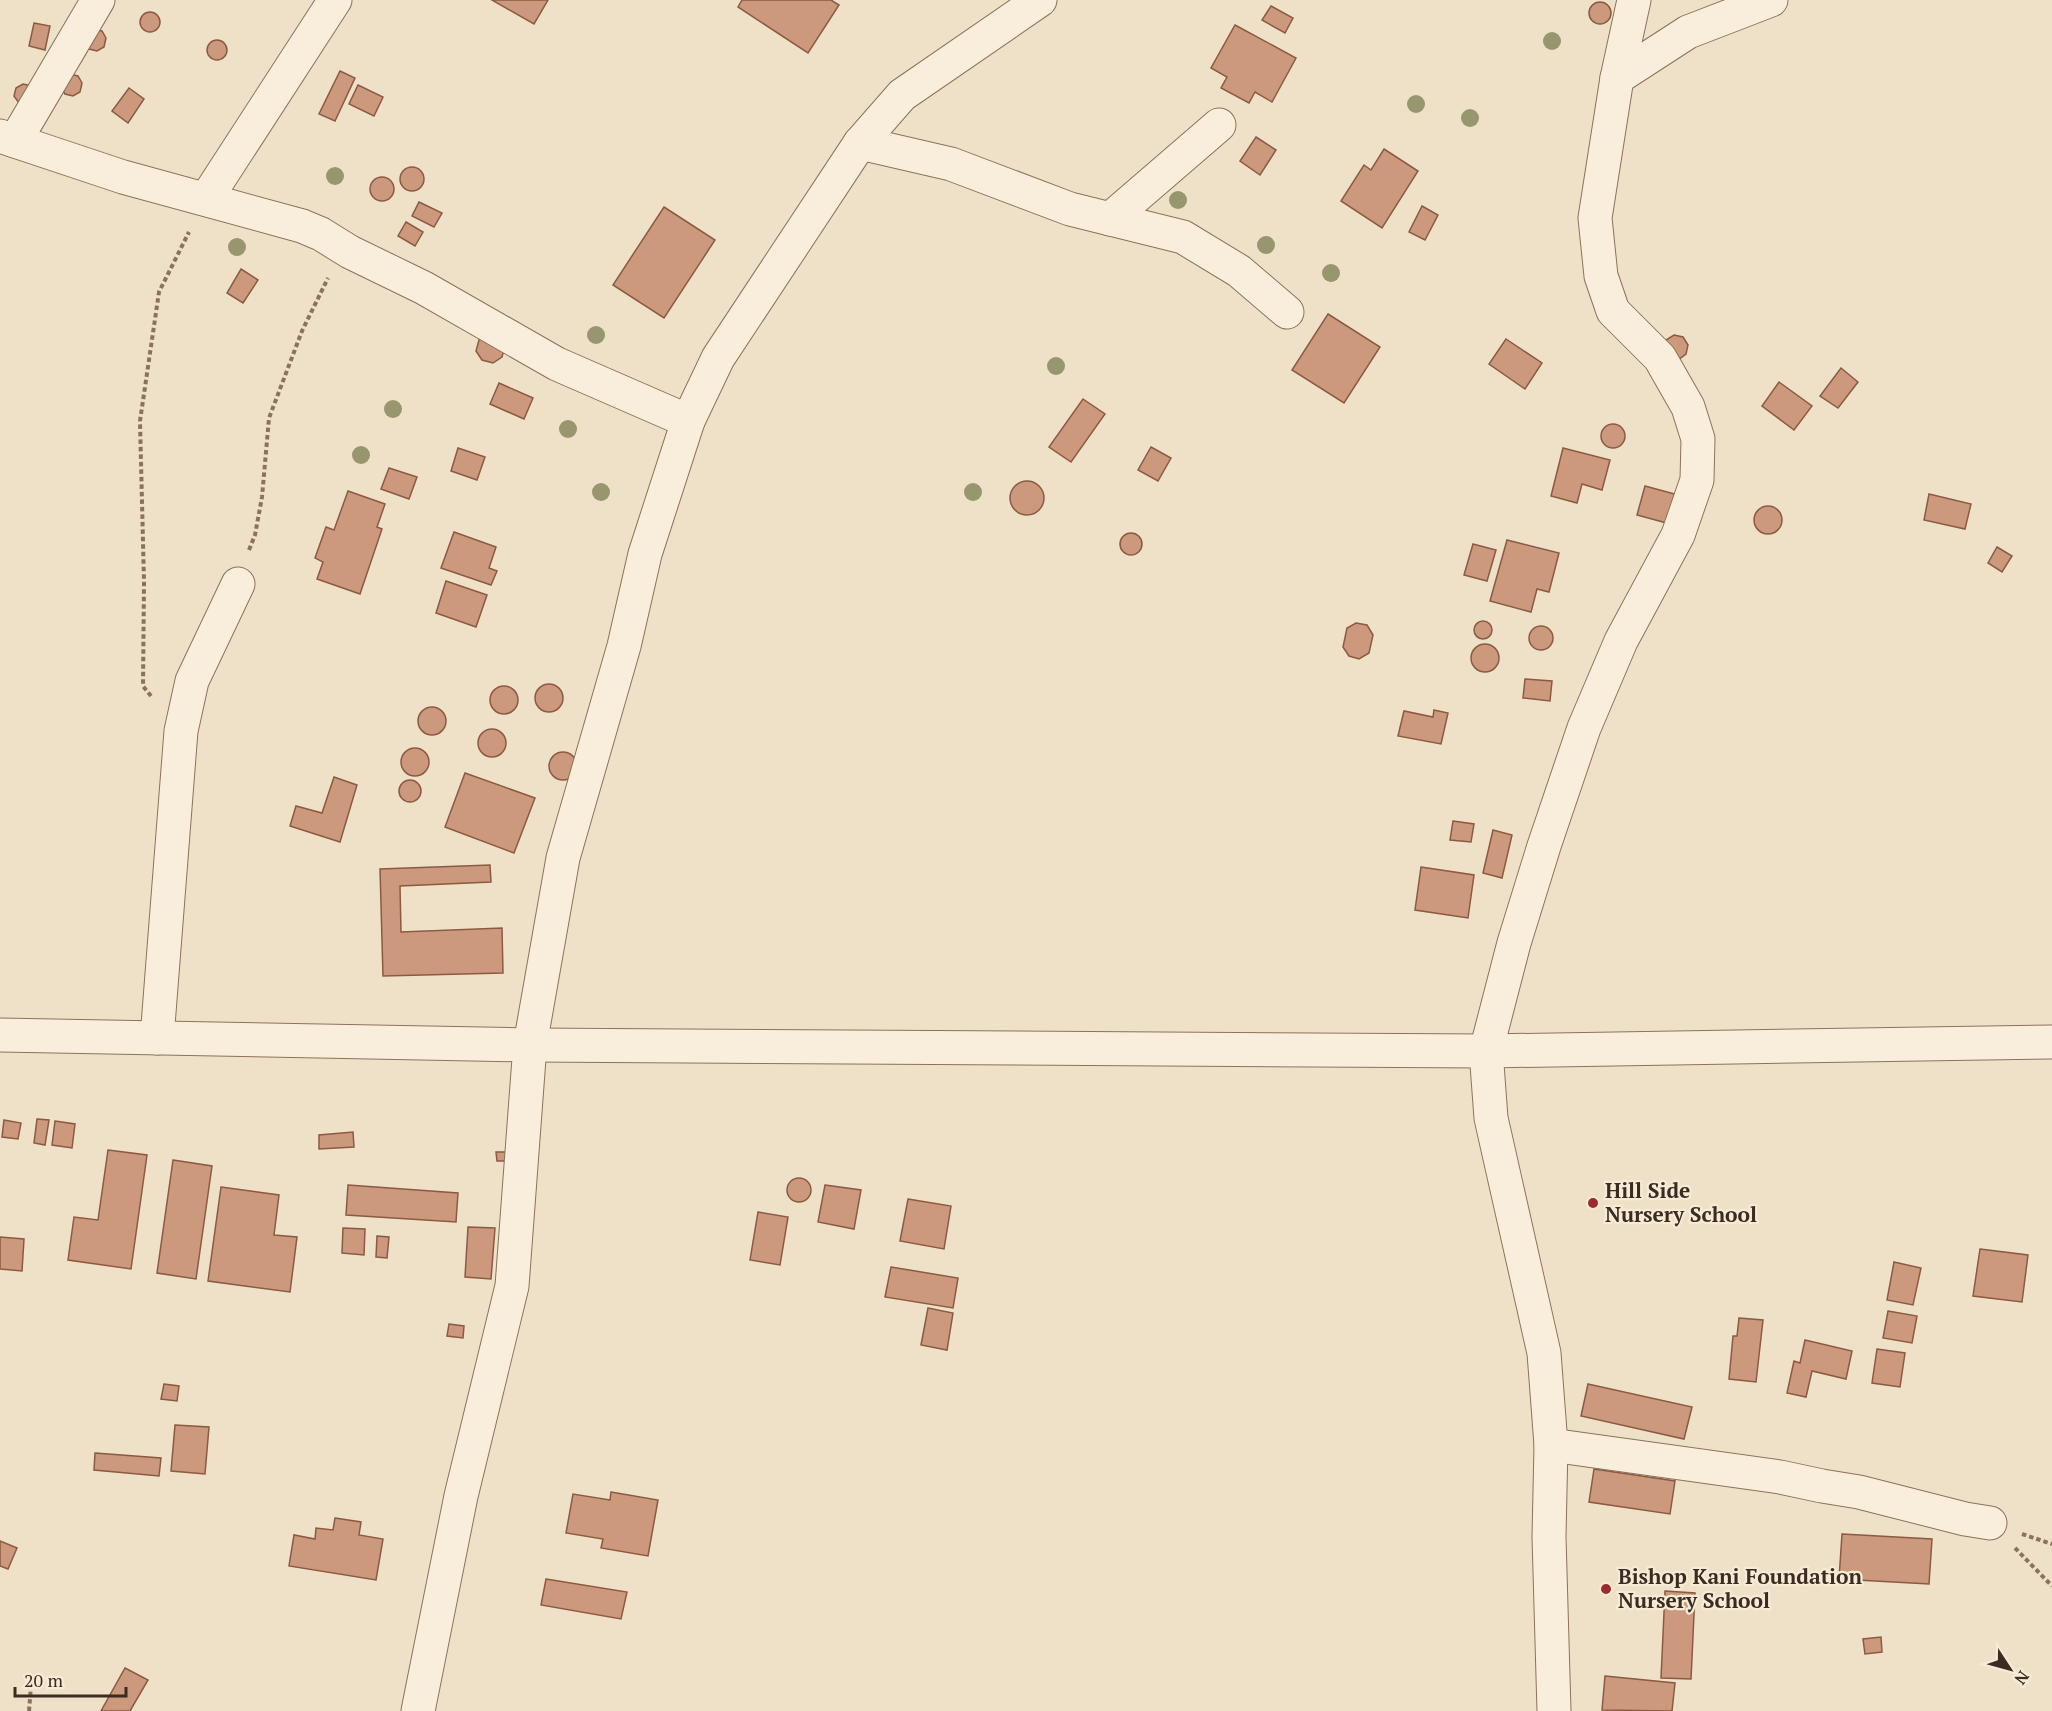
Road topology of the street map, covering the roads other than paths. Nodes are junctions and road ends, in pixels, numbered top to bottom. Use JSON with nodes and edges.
{"nodes":[{"id":1,"x":98,"y":0,"type":"edge"},
{"id":2,"x":335,"y":0,"type":"edge"},
{"id":3,"x":1040,"y":0,"type":"edge"},
{"id":4,"x":1634,"y":0,"type":"edge"},
{"id":5,"x":1771,"y":0,"type":"edge"},
{"id":6,"x":1617,"y":78,"type":"junction"},
{"id":7,"x":1219,"y":124,"type":"dead end"},
{"id":8,"x":7,"y":138,"type":"edge"},
{"id":9,"x":860,"y":143,"type":"junction"},
{"id":10,"x":206,"y":199,"type":"junction"},
{"id":11,"x":1110,"y":219,"type":"junction"},
{"id":12,"x":1287,"y":312,"type":"dead end"},
{"id":13,"x":688,"y":421,"type":"junction"},
{"id":14,"x":238,"y":584,"type":"road end"},
{"id":15,"x":0,"y":1035,"type":"edge"},
{"id":16,"x":157,"y":1038,"type":"junction"},
{"id":17,"x":2052,"y":1042,"type":"edge"},
{"id":18,"x":530,"y":1045,"type":"junction"},
{"id":19,"x":1486,"y":1051,"type":"junction"},
{"id":20,"x":1551,"y":1445,"type":"junction"},
{"id":21,"x":1990,"y":1523,"type":"road end"},
{"id":22,"x":418,"y":1711,"type":"edge"},
{"id":23,"x":1554,"y":1711,"type":"edge"}],
"edges":[{"from":1,"to":8,"type":"street"},
{"from":2,"to":10,"type":"street"},
{"from":3,"to":9,"type":"street"},
{"from":4,"to":6,"type":"street"},
{"from":5,"to":6,"type":"street"},
{"from":6,"to":19,"type":"street"},
{"from":7,"to":11,"type":"street"},
{"from":8,"to":10,"type":"street"},
{"from":9,"to":11,"type":"street"},
{"from":9,"to":13,"type":"street"},
{"from":10,"to":13,"type":"street"},
{"from":11,"to":12,"type":"street"},
{"from":13,"to":18,"type":"street"},
{"from":14,"to":16,"type":"street"},
{"from":15,"to":16,"type":"street"},
{"from":16,"to":18,"type":"street"},
{"from":17,"to":19,"type":"street"},
{"from":18,"to":19,"type":"street"},
{"from":18,"to":22,"type":"street"},
{"from":19,"to":20,"type":"street"},
{"from":20,"to":21,"type":"street"},
{"from":20,"to":23,"type":"street"}]}
